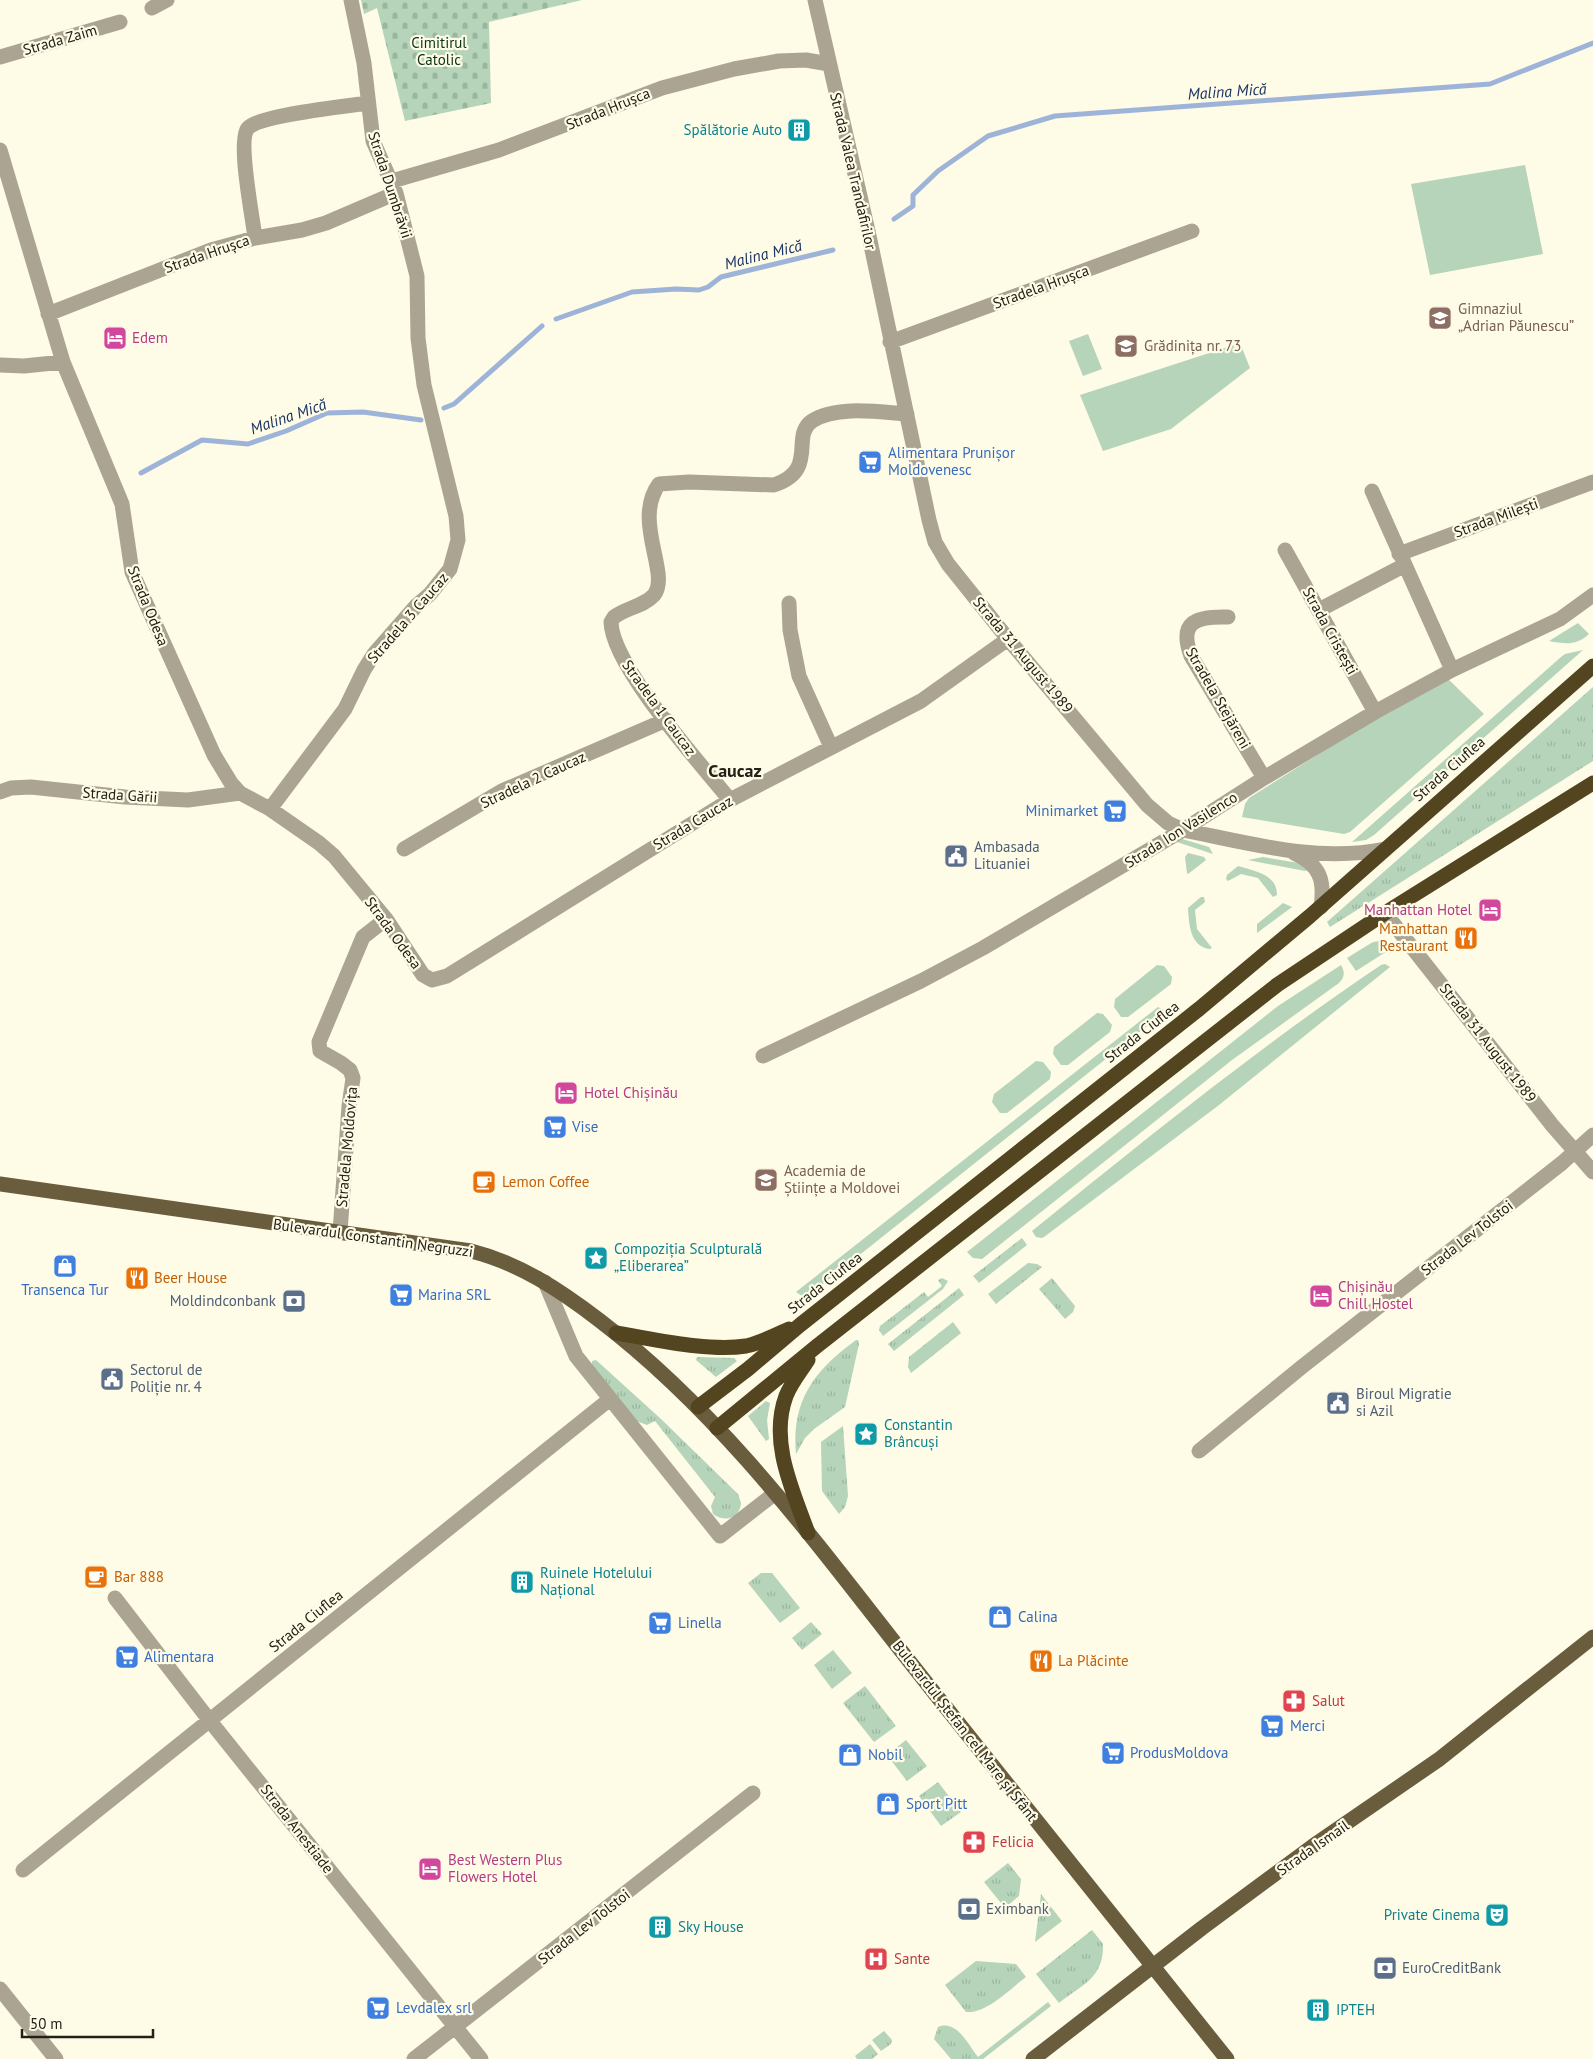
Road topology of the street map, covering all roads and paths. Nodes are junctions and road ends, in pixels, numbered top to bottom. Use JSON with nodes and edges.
{"nodes":[{"id":1,"x":167,"y":0,"type":"edge"},
{"id":2,"x":351,"y":0,"type":"edge"},
{"id":3,"x":814,"y":0,"type":"edge"},
{"id":4,"x":152,"y":8,"type":"dead end"},
{"id":5,"x":120,"y":22,"type":"dead end"},
{"id":6,"x":0,"y":57,"type":"edge"},
{"id":7,"x":829,"y":64,"type":"junction"},
{"id":8,"x":368,"y":103,"type":"junction"},
{"id":9,"x":0,"y":150,"type":"edge"},
{"id":10,"x":394,"y":187,"type":"junction"},
{"id":11,"x":1192,"y":232,"type":"dead end"},
{"id":12,"x":255,"y":238,"type":"junction"},
{"id":13,"x":48,"y":314,"type":"junction"},
{"id":14,"x":890,"y":342,"type":"junction"},
{"id":15,"x":64,"y":362,"type":"junction"},
{"id":16,"x":0,"y":365,"type":"edge"},
{"id":17,"x":907,"y":414,"type":"junction"},
{"id":18,"x":435,"y":430,"type":"joint"},
{"id":19,"x":1593,"y":482,"type":"edge"},
{"id":20,"x":1372,"y":491,"type":"dead end"},
{"id":21,"x":1285,"y":550,"type":"dead end"},
{"id":22,"x":1402,"y":560,"type":"junction"},
{"id":23,"x":1593,"y":594,"type":"edge"},
{"id":24,"x":789,"y":603,"type":"dead end"},
{"id":25,"x":1318,"y":610,"type":"junction"},
{"id":26,"x":1228,"y":617,"type":"dead end"},
{"id":27,"x":1008,"y":639,"type":"junction"},
{"id":28,"x":1593,"y":666,"type":"edge"},
{"id":29,"x":1452,"y":670,"type":"junction"},
{"id":30,"x":1375,"y":712,"type":"junction"},
{"id":31,"x":666,"y":720,"type":"junction"},
{"id":32,"x":831,"y":748,"type":"junction"},
{"id":33,"x":1264,"y":778,"type":"junction"},
{"id":34,"x":1593,"y":783,"type":"edge"},
{"id":35,"x":0,"y":792,"type":"edge"},
{"id":36,"x":240,"y":793,"type":"junction"},
{"id":37,"x":730,"y":800,"type":"junction"},
{"id":38,"x":270,"y":809,"type":"junction"},
{"id":39,"x":1183,"y":830,"type":"junction"},
{"id":40,"x":404,"y":849,"type":"dead end"},
{"id":41,"x":1385,"y":849,"type":"junction"},
{"id":42,"x":1290,"y":851,"type":"junction"},
{"id":43,"x":1321,"y":907,"type":"junction"},
{"id":44,"x":1385,"y":913,"type":"junction"},
{"id":45,"x":386,"y":919,"type":"junction"},
{"id":46,"x":432,"y":980,"type":"joint"},
{"id":47,"x":763,"y":1056,"type":"dead end"},
{"id":48,"x":1593,"y":1135,"type":"edge"},
{"id":49,"x":1575,"y":1151,"type":"junction"},
{"id":50,"x":1593,"y":1172,"type":"edge"},
{"id":51,"x":0,"y":1184,"type":"edge"},
{"id":52,"x":340,"y":1232,"type":"junction"},
{"id":53,"x":545,"y":1282,"type":"junction"},
{"id":54,"x":800,"y":1325,"type":"junction"},
{"id":55,"x":616,"y":1333,"type":"junction"},
{"id":56,"x":817,"y":1346,"type":"junction"},
{"id":57,"x":610,"y":1399,"type":"junction"},
{"id":58,"x":698,"y":1406,"type":"junction"},
{"id":59,"x":717,"y":1428,"type":"junction"},
{"id":60,"x":1199,"y":1451,"type":"dead end"},
{"id":61,"x":774,"y":1494,"type":"junction"},
{"id":62,"x":808,"y":1533,"type":"junction"},
{"id":63,"x":115,"y":1598,"type":"dead end"},
{"id":64,"x":1593,"y":1637,"type":"edge"},
{"id":65,"x":210,"y":1721,"type":"junction"},
{"id":66,"x":752,"y":1793,"type":"dead end"},
{"id":67,"x":22,"y":1870,"type":"dead end"},
{"id":68,"x":1153,"y":1966,"type":"junction"},
{"id":69,"x":0,"y":1989,"type":"edge"},
{"id":70,"x":454,"y":2027,"type":"junction"},
{"id":71,"x":56,"y":2059,"type":"edge"},
{"id":72,"x":414,"y":2059,"type":"edge"},
{"id":73,"x":481,"y":2059,"type":"edge"},
{"id":74,"x":1033,"y":2059,"type":"edge"},
{"id":75,"x":1227,"y":2059,"type":"edge"}],
"edges":[{"from":1,"to":4,"type":"street"},
{"from":2,"to":8,"type":"street","name":"Strada Dumbrăvii"},
{"from":3,"to":7,"type":"street","name":"Strada Valea Trandafirilor"},
{"from":5,"to":6,"type":"street","name":"Strada Zaim"},
{"from":7,"to":10,"type":"street","name":"Strada Hrușca"},
{"from":7,"to":14,"type":"street","name":"Strada Valea Trandafirilor"},
{"from":8,"to":10,"type":"street","name":"Strada Dumbrăvii"},
{"from":8,"to":12,"type":"street"},
{"from":9,"to":13,"type":"street","name":"Strada Odesa"},
{"from":10,"to":12,"type":"street","name":"Strada Hrușca"},
{"from":10,"to":18,"type":"street","name":"Strada Dumbrăvii"},
{"from":11,"to":14,"type":"street","name":"Stradela Hrușca"},
{"from":12,"to":13,"type":"street","name":"Strada Hrușca"},
{"from":13,"to":15,"type":"street","name":"Strada Odesa"},
{"from":14,"to":17,"type":"street","name":"Strada 31 August 1989"},
{"from":15,"to":16,"type":"street"},
{"from":15,"to":36,"type":"street","name":"Strada Odesa"},
{"from":17,"to":27,"type":"street","name":"Strada 31 August 1989"},
{"from":17,"to":31,"type":"street","name":"Stradela 1 Caucaz"},
{"from":18,"to":38,"type":"street","name":"Stradela 3 Caucaz"},
{"from":19,"to":22,"type":"street","name":"Strada Milești"},
{"from":20,"to":22,"type":"street"},
{"from":21,"to":25,"type":"street","name":"Strada Cristești"},
{"from":22,"to":25,"type":"street","name":"Strada Milești"},
{"from":22,"to":29,"type":"street"},
{"from":23,"to":29,"type":"street","name":"Strada Ion Vasilenco"},
{"from":24,"to":32,"type":"street"},
{"from":25,"to":30,"type":"street","name":"Strada Cristești"},
{"from":26,"to":33,"type":"street","name":"Stradela Stejăreni"},
{"from":27,"to":32,"type":"street","name":"Strada Caucaz"},
{"from":27,"to":39,"type":"street","name":"Strada 31 August 1989"},
{"from":28,"to":41,"type":"highway","name":"Strada Ciuflea"},
{"from":29,"to":30,"type":"street","name":"Strada Ion Vasilenco"},
{"from":30,"to":33,"type":"street","name":"Strada Ion Vasilenco"},
{"from":31,"to":37,"type":"street","name":"Stradela 1 Caucaz"},
{"from":31,"to":40,"type":"street","name":"Stradela 2 Caucaz"},
{"from":32,"to":37,"type":"street","name":"Strada Caucaz"},
{"from":33,"to":39,"type":"street","name":"Strada Ion Vasilenco"},
{"from":34,"to":44,"type":"highway"},
{"from":35,"to":36,"type":"street","name":"Strada Gării"},
{"from":36,"to":38,"type":"street","name":"Strada Odesa"},
{"from":37,"to":46,"type":"street","name":"Strada Caucaz"},
{"from":38,"to":45,"type":"street","name":"Strada Odesa"},
{"from":39,"to":42,"type":"street","name":"Strada 31 August 1989"},
{"from":39,"to":47,"type":"street","name":"Strada Ion Vasilenco"},
{"from":41,"to":42,"type":"street","name":"Strada 31 August 1989"},
{"from":41,"to":43,"type":"highway","name":"Strada Ciuflea"},
{"from":42,"to":43,"type":"street","name":"Strada 31 August 1989"},
{"from":43,"to":54,"type":"highway","name":"Strada Ciuflea"},
{"from":44,"to":49,"type":"street","name":"Strada 31 August 1989"},
{"from":44,"to":56,"type":"highway"},
{"from":45,"to":46,"type":"street","name":"Strada Odesa"},
{"from":45,"to":52,"type":"street","name":"Stradela Moldovița"},
{"from":48,"to":49,"type":"street","name":"Strada Lev Tolstoi"},
{"from":49,"to":50,"type":"street","name":"Strada 31 August 1989"},
{"from":49,"to":60,"type":"street","name":"Strada Lev Tolstoi"},
{"from":51,"to":52,"type":"main road","name":"Bulevardul Constantin Negruzzi"},
{"from":52,"to":53,"type":"main road","name":"Bulevardul Constantin Negruzzi"},
{"from":53,"to":55,"type":"main road","name":"Bulevardul Constantin Negruzzi"},
{"from":53,"to":57,"type":"street"},
{"from":54,"to":55,"type":"highway"},
{"from":54,"to":58,"type":"highway","name":"Strada Ciuflea"},
{"from":55,"to":58,"type":"main road","name":"Bulevardul Constantin Negruzzi"},
{"from":56,"to":59,"type":"highway"},
{"from":56,"to":62,"type":"highway"},
{"from":57,"to":61,"type":"street"},
{"from":57,"to":65,"type":"street","name":"Strada Ciuflea"},
{"from":58,"to":59,"type":"main road","name":"Bulevardul Ștefan cel Mare și Sfânt"},
{"from":59,"to":61,"type":"main road","name":"Bulevardul Ștefan cel Mare și Sfânt"},
{"from":61,"to":62,"type":"main road","name":"Bulevardul Ștefan cel Mare și Sfânt"},
{"from":62,"to":68,"type":"main road","name":"Bulevardul Ștefan cel Mare și Sfânt"},
{"from":63,"to":65,"type":"street","name":"Strada Anestiade"},
{"from":64,"to":68,"type":"main road","name":"Strada Ismail"},
{"from":65,"to":67,"type":"street","name":"Strada Ciuflea"},
{"from":65,"to":70,"type":"street","name":"Strada Anestiade"},
{"from":66,"to":70,"type":"street","name":"Strada Lev Tolstoi"},
{"from":68,"to":74,"type":"main road","name":"Strada Ismail"},
{"from":68,"to":75,"type":"main road","name":"Bulevardul Ștefan cel Mare și Sfânt"},
{"from":69,"to":71,"type":"street"},
{"from":70,"to":72,"type":"street","name":"Strada Lev Tolstoi"},
{"from":70,"to":73,"type":"street","name":"Strada Anestiade"}]}
